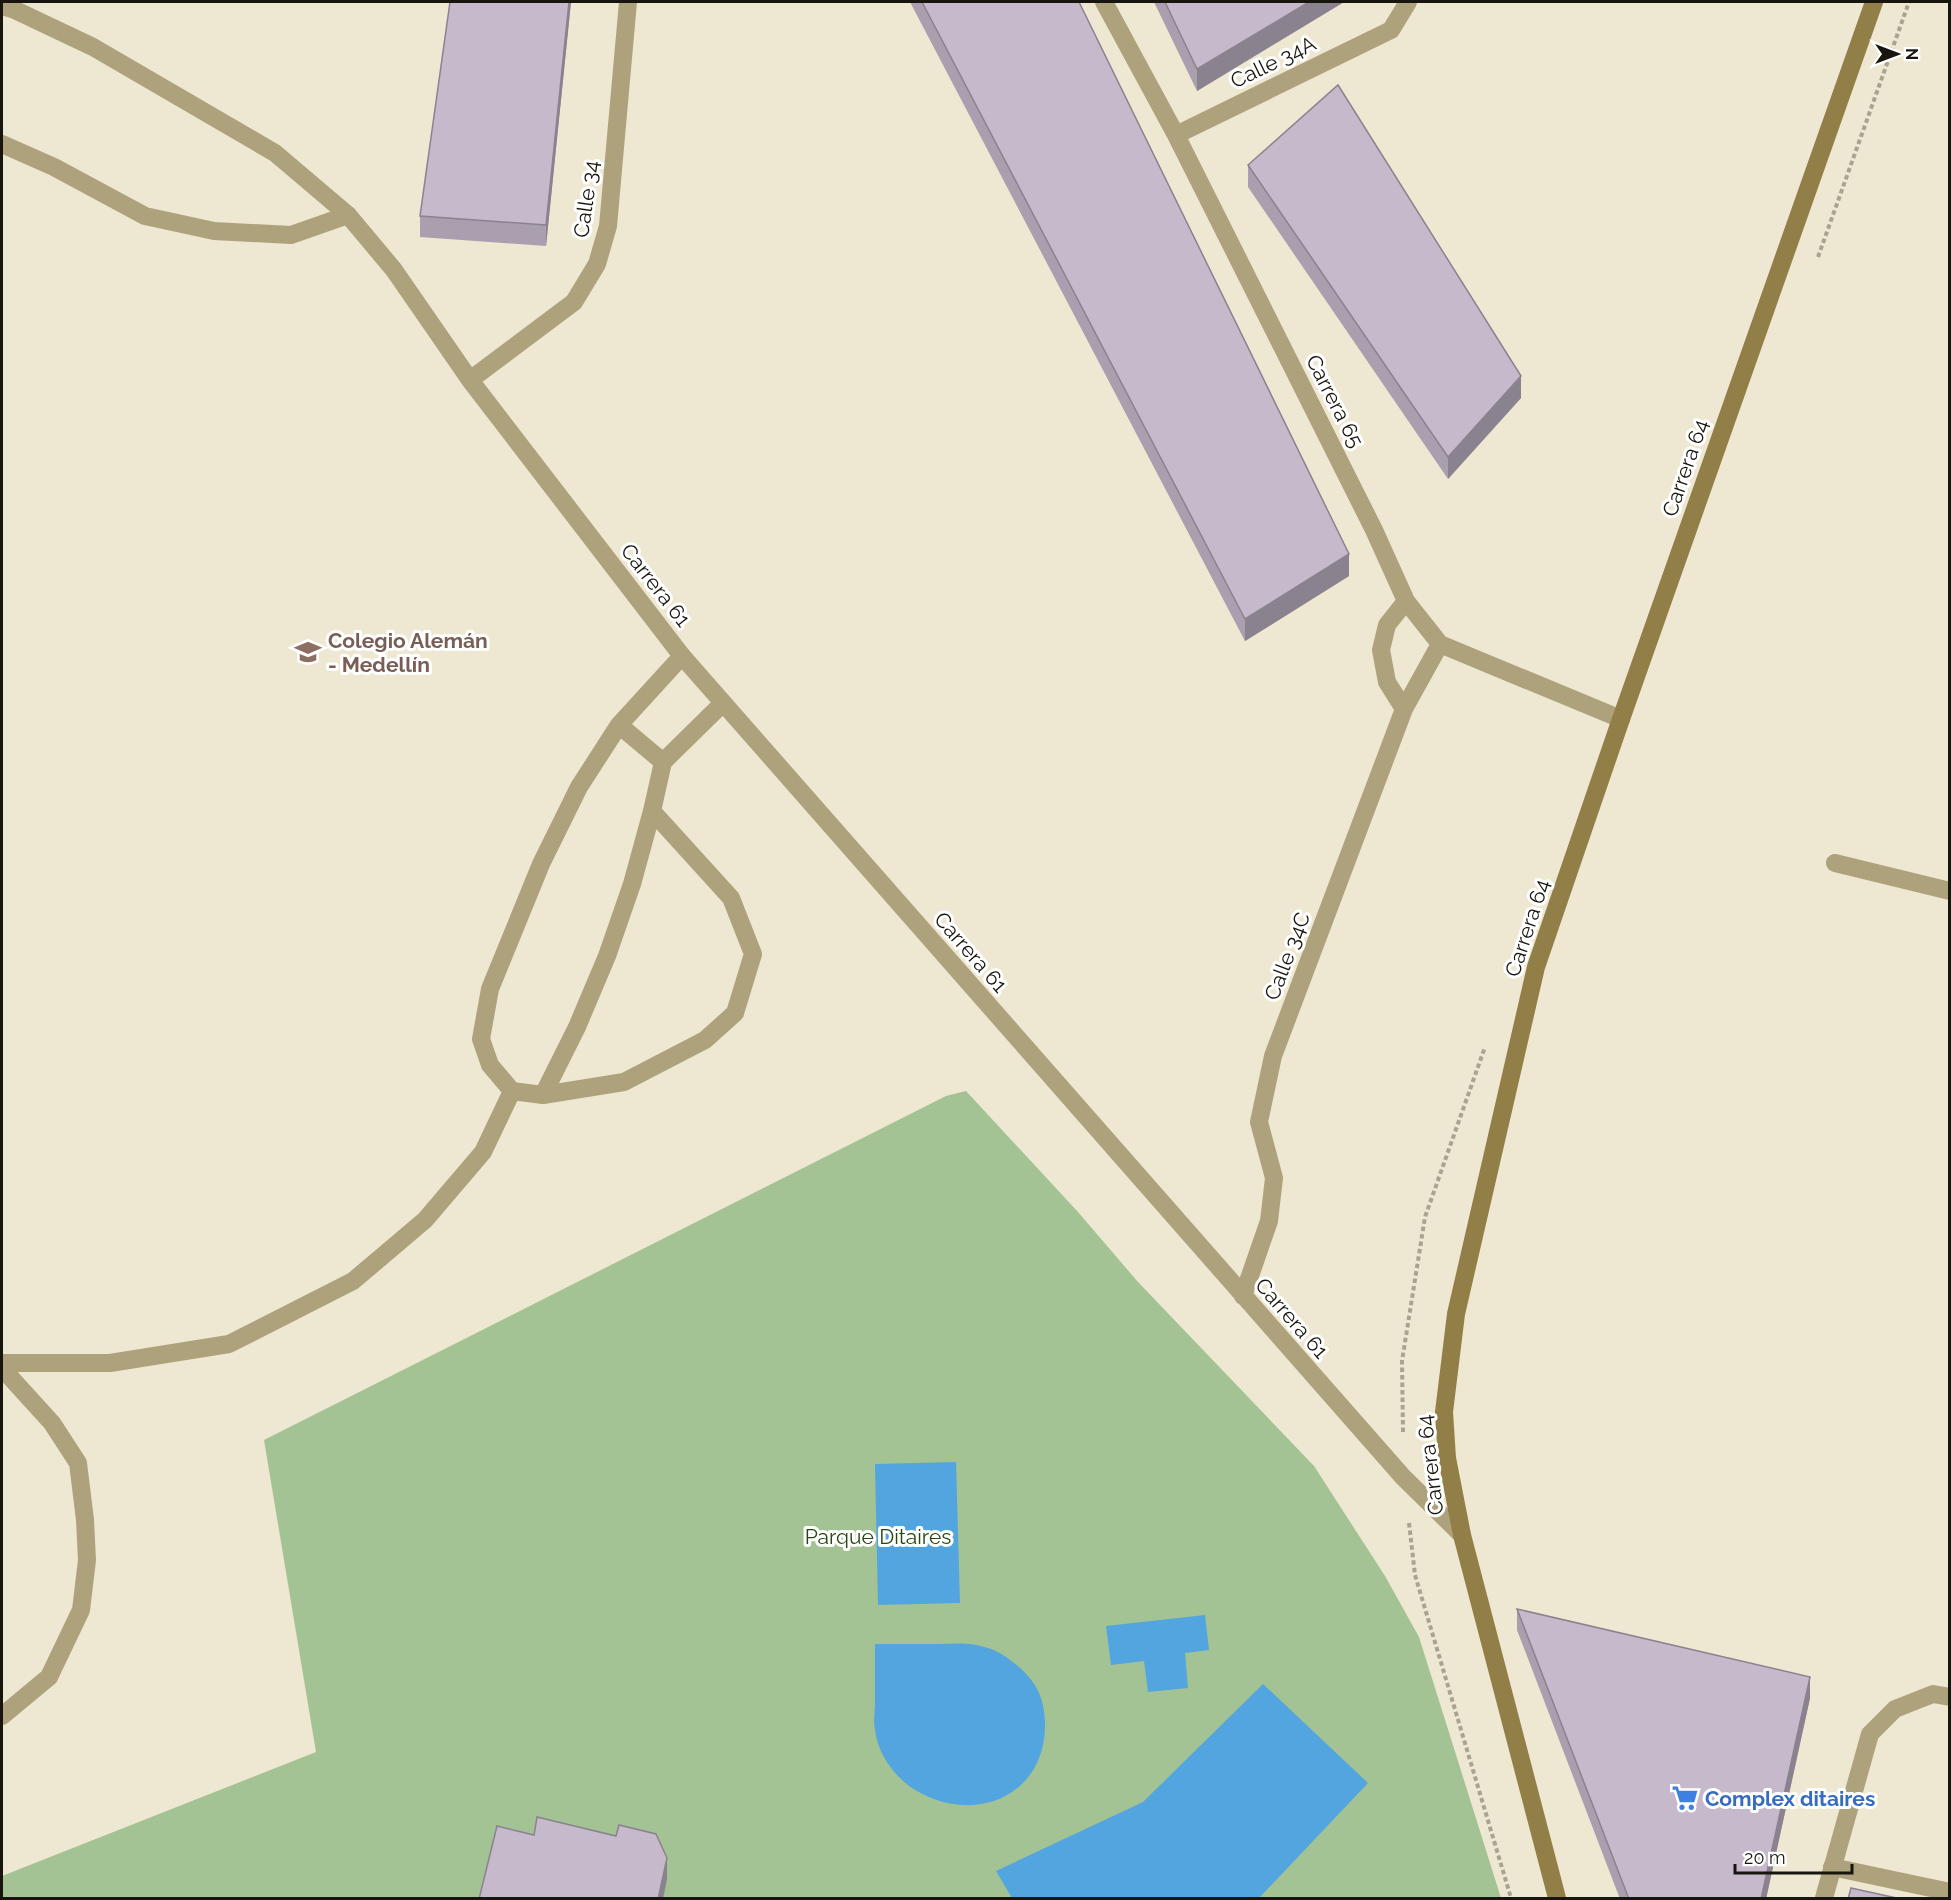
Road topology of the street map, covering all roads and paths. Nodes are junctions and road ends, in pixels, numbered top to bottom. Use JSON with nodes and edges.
{"nodes":[{"id":1,"x":628,"y":2,"type":"edge"},
{"id":2,"x":1104,"y":2,"type":"edge"},
{"id":3,"x":1408,"y":2,"type":"edge"},
{"id":4,"x":1874,"y":2,"type":"edge"},
{"id":5,"x":1909,"y":2,"type":"edge"},
{"id":6,"x":2,"y":6,"type":"edge"},
{"id":7,"x":1176,"y":135,"type":"junction"},
{"id":8,"x":2,"y":144,"type":"edge"},
{"id":9,"x":348,"y":215,"type":"junction"},
{"id":10,"x":1818,"y":258,"type":"dead end"},
{"id":11,"x":470,"y":380,"type":"junction"},
{"id":12,"x":1406,"y":601,"type":"junction"},
{"id":13,"x":1440,"y":644,"type":"junction"},
{"id":14,"x":682,"y":656,"type":"junction"},
{"id":15,"x":723,"y":703,"type":"junction"},
{"id":16,"x":1404,"y":709,"type":"junction"},
{"id":17,"x":1620,"y":719,"type":"junction"},
{"id":18,"x":619,"y":725,"type":"junction"},
{"id":19,"x":663,"y":762,"type":"junction"},
{"id":20,"x":652,"y":811,"type":"junction"},
{"id":21,"x":1835,"y":863,"type":"dead end"},
{"id":22,"x":1950,"y":891,"type":"edge"},
{"id":23,"x":1488,"y":1038,"type":"dead end"},
{"id":24,"x":512,"y":1091,"type":"junction"},
{"id":25,"x":543,"y":1095,"type":"junction"},
{"id":26,"x":1243,"y":1296,"type":"junction"},
{"id":27,"x":2,"y":1363,"type":"edge"},
{"id":28,"x":2,"y":1368,"type":"edge"},
{"id":29,"x":1403,"y":1477,"type":"junction"},
{"id":30,"x":1462,"y":1535,"type":"junction"},
{"id":31,"x":1941,"y":1695,"type":"edge"},
{"id":32,"x":2,"y":1716,"type":"edge"},
{"id":33,"x":1832,"y":1867,"type":"junction"},
{"id":34,"x":1950,"y":1892,"type":"edge"},
{"id":35,"x":1511,"y":1899,"type":"edge"},
{"id":36,"x":1557,"y":1899,"type":"edge"},
{"id":37,"x":1824,"y":1899,"type":"edge"}],
"edges":[{"from":1,"to":11,"type":"street","name":"Calle 34"},
{"from":2,"to":7,"type":"street","name":"Carrera 65"},
{"from":3,"to":7,"type":"street","name":"Calle 34A"},
{"from":4,"to":17,"type":"street","name":"Carrera 64"},
{"from":5,"to":10,"type":"path"},
{"from":6,"to":9,"type":"street","name":"Carrera 61"},
{"from":7,"to":12,"type":"street","name":"Carrera 65"},
{"from":8,"to":9,"type":"street"},
{"from":9,"to":11,"type":"street","name":"Carrera 61"},
{"from":11,"to":14,"type":"street","name":"Carrera 61"},
{"from":12,"to":13,"type":"street","name":"Carrera 65"},
{"from":12,"to":16,"type":"street"},
{"from":13,"to":16,"type":"street","name":"Calle 34C"},
{"from":13,"to":17,"type":"street","name":"Carrera 65"},
{"from":14,"to":15,"type":"street","name":"Carrera 61"},
{"from":14,"to":18,"type":"street"},
{"from":15,"to":19,"type":"street"},
{"from":15,"to":26,"type":"street","name":"Carrera 61"},
{"from":16,"to":26,"type":"street","name":"Calle 34C"},
{"from":17,"to":30,"type":"street","name":"Carrera 64"},
{"from":18,"to":19,"type":"street"},
{"from":18,"to":24,"type":"street"},
{"from":19,"to":20,"type":"street"},
{"from":20,"to":25,"type":"street"},
{"from":20,"to":25,"type":"street"},
{"from":21,"to":22,"type":"street"},
{"from":23,"to":29,"type":"path"},
{"from":24,"to":25,"type":"street"},
{"from":24,"to":27,"type":"street"},
{"from":26,"to":29,"type":"street","name":"Carrera 61"},
{"from":28,"to":32,"type":"street"},
{"from":29,"to":30,"type":"street","name":"Carrera 61"},
{"from":29,"to":35,"type":"path"},
{"from":30,"to":36,"type":"street","name":"Carrera 64"},
{"from":31,"to":33,"type":"street"},
{"from":33,"to":34,"type":"street"},
{"from":33,"to":37,"type":"street"}]}
